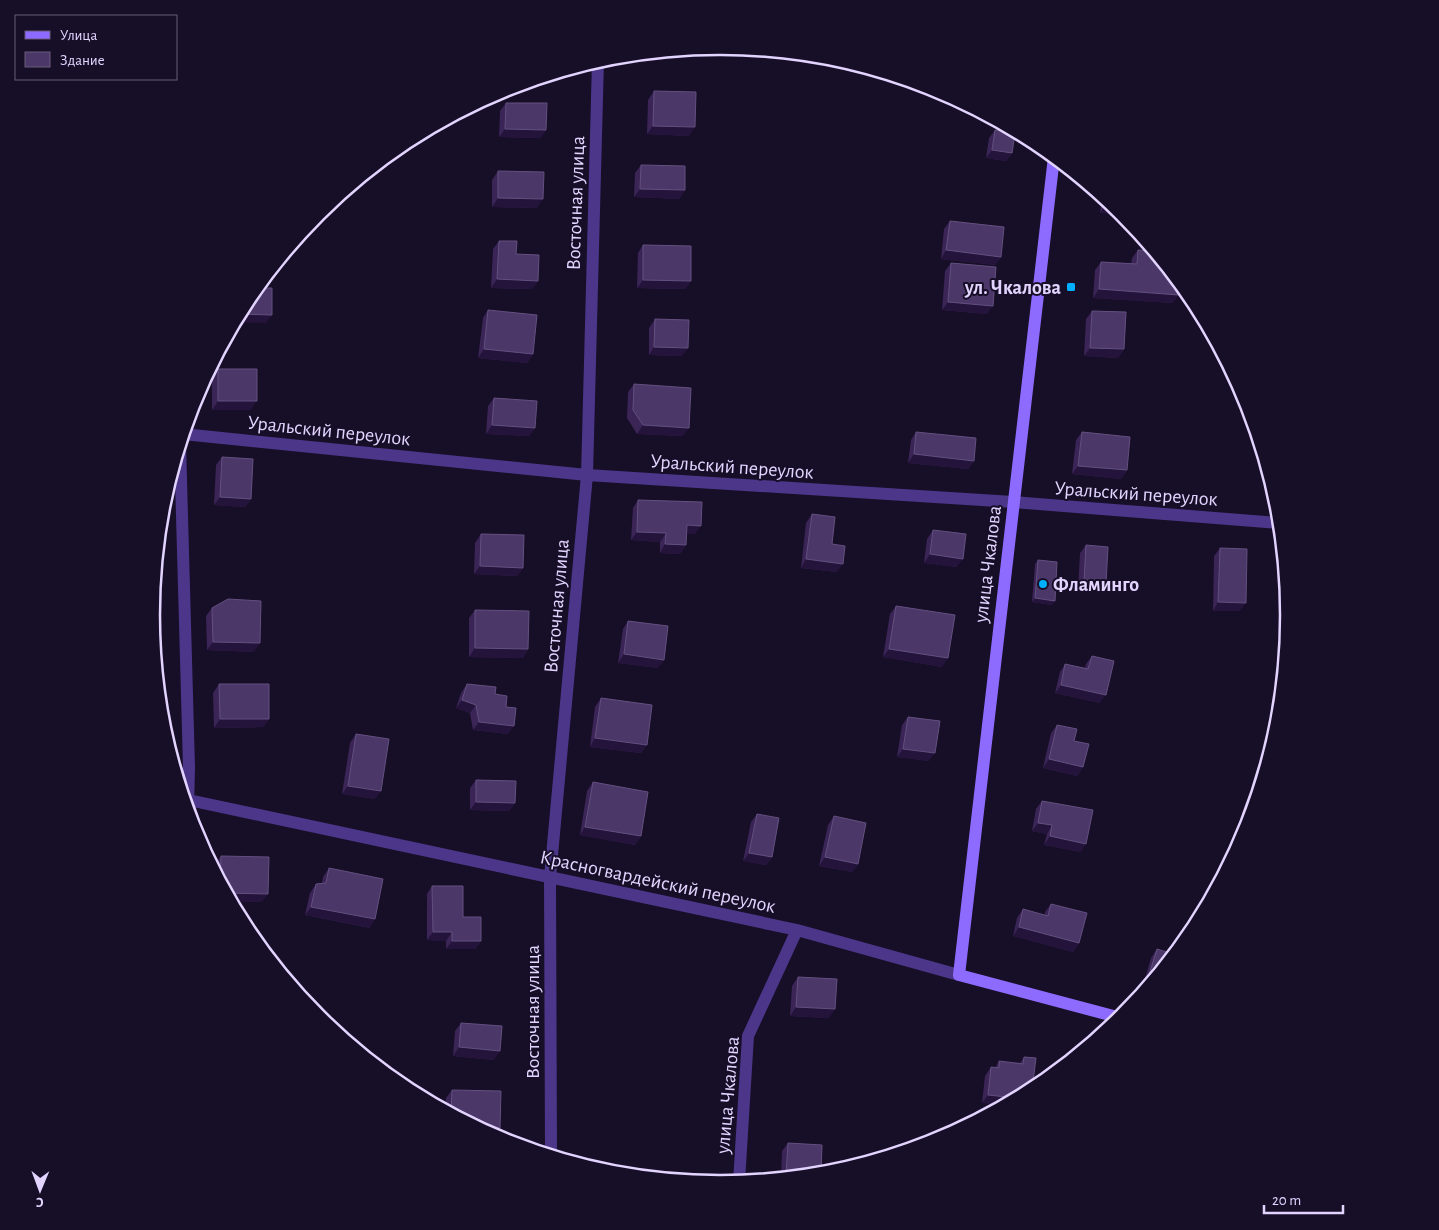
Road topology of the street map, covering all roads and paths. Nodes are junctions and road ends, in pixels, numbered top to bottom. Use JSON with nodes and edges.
{"nodes":[{"id":1,"x":598,"y":69,"type":"edge"},
{"id":2,"x":1053,"y":166,"type":"edge"},
{"id":3,"x":189,"y":435,"type":"edge"},
{"id":4,"x":181,"y":465,"type":"edge"},
{"id":5,"x":587,"y":475,"type":"junction"},
{"id":6,"x":1013,"y":502,"type":"junction"},
{"id":7,"x":1272,"y":522,"type":"edge"},
{"id":8,"x":187,"y":789,"type":"edge"},
{"id":9,"x":193,"y":804,"type":"edge"},
{"id":10,"x":550,"y":877,"type":"junction"},
{"id":11,"x":797,"y":930,"type":"junction"},
{"id":12,"x":959,"y":975,"type":"junction"},
{"id":13,"x":1111,"y":1015,"type":"edge"},
{"id":14,"x":551,"y":1149,"type":"edge"},
{"id":15,"x":739,"y":1174,"type":"edge"}],
"edges":[{"from":1,"to":5,"type":"street","name":"Восточная улица"},
{"from":2,"to":6,"type":"street","name":"улица Чкалова"},
{"from":3,"to":5,"type":"street","name":"Уральский переулок"},
{"from":4,"to":8,"type":"street"},
{"from":5,"to":6,"type":"street","name":"Уральский переулок"},
{"from":5,"to":10,"type":"street","name":"Восточная улица"},
{"from":6,"to":7,"type":"street","name":"Уральский переулок"},
{"from":6,"to":12,"type":"street","name":"улица Чкалова"},
{"from":9,"to":10,"type":"street","name":"Красногвардейский переулок"},
{"from":10,"to":11,"type":"street","name":"Красногвардейский переулок"},
{"from":10,"to":14,"type":"street","name":"Восточная улица"},
{"from":11,"to":12,"type":"street","name":"Красногвардейский переулок"},
{"from":11,"to":15,"type":"street","name":"улица Чкалова"},
{"from":12,"to":13,"type":"street","name":"Красногвардейский переулок"}]}
